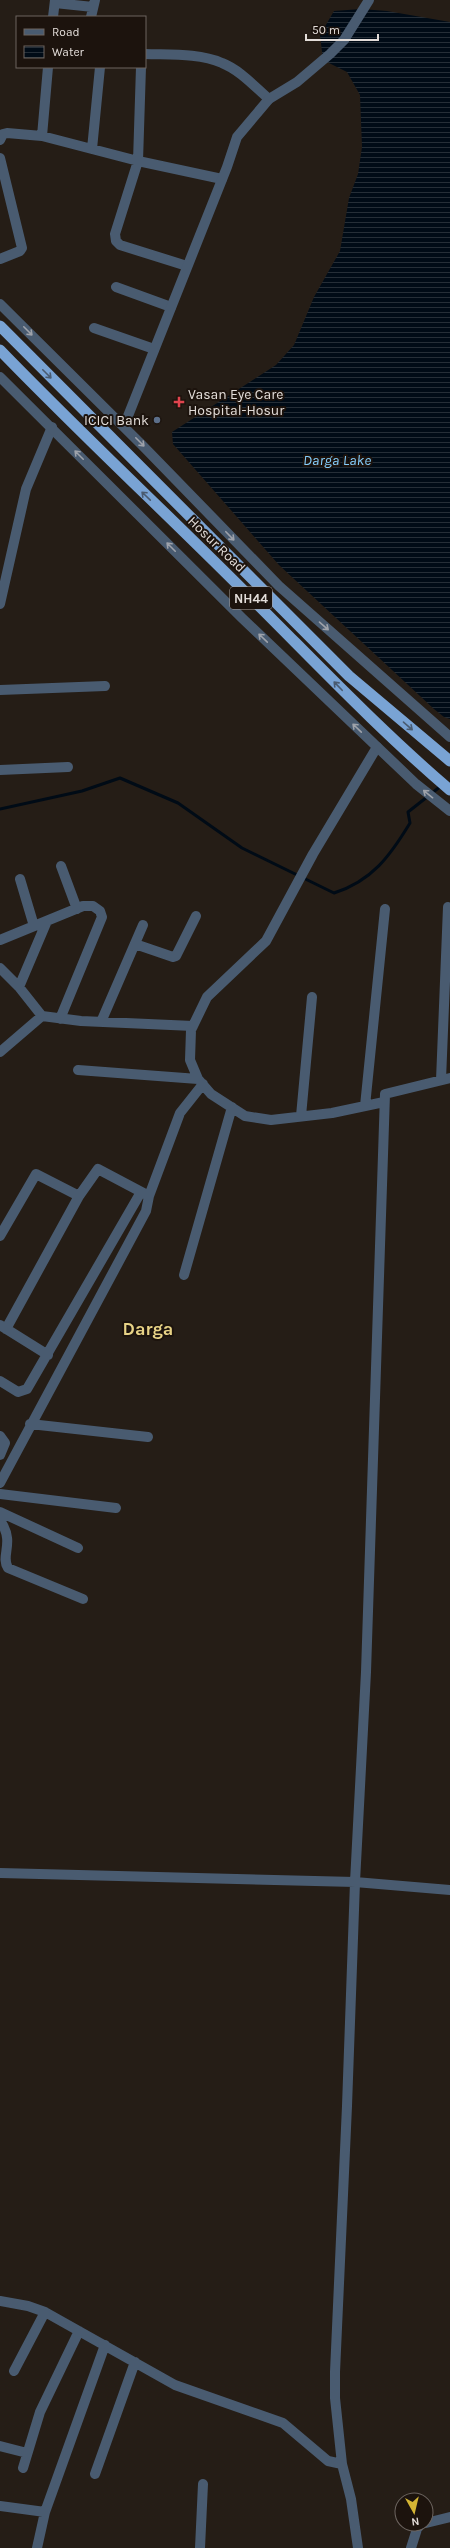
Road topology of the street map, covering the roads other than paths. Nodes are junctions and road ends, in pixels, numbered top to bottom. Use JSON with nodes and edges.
{"nodes":[{"id":1,"x":369,"y":0,"type":"edge"},
{"id":2,"x":55,"y":1,"type":"edge"},
{"id":3,"x":93,"y":8,"type":"edge"},
{"id":4,"x":53,"y":16,"type":"edge"},
{"id":5,"x":146,"y":54,"type":"edge"},
{"id":6,"x":48,"y":68,"type":"edge"},
{"id":7,"x":100,"y":68,"type":"edge"},
{"id":8,"x":141,"y":68,"type":"edge"},
{"id":9,"x":269,"y":99,"type":"junction"},
{"id":10,"x":42,"y":136,"type":"junction"},
{"id":11,"x":0,"y":140,"type":"edge"},
{"id":12,"x":92,"y":149,"type":"junction"},
{"id":13,"x":0,"y":158,"type":"edge"},
{"id":14,"x":138,"y":161,"type":"junction"},
{"id":15,"x":222,"y":179,"type":"junction"},
{"id":16,"x":0,"y":259,"type":"edge"},
{"id":17,"x":187,"y":266,"type":"junction"},
{"id":18,"x":116,"y":287,"type":"dead end"},
{"id":19,"x":0,"y":304,"type":"edge"},
{"id":20,"x":171,"y":307,"type":"junction"},
{"id":21,"x":0,"y":326,"type":"edge"},
{"id":22,"x":94,"y":328,"type":"dead end"},
{"id":23,"x":154,"y":349,"type":"junction"},
{"id":24,"x":0,"y":350,"type":"edge"},
{"id":25,"x":0,"y":377,"type":"edge"},
{"id":26,"x":124,"y":426,"type":"junction"},
{"id":27,"x":52,"y":427,"type":"junction"},
{"id":28,"x":0,"y":604,"type":"edge"},
{"id":29,"x":105,"y":686,"type":"dead end"},
{"id":30,"x":0,"y":690,"type":"edge"},
{"id":31,"x":450,"y":738,"type":"edge"},
{"id":32,"x":377,"y":747,"type":"junction"},
{"id":33,"x":446,"y":758,"type":"edge"},
{"id":34,"x":68,"y":768,"type":"dead end"},
{"id":35,"x":0,"y":770,"type":"edge"},
{"id":36,"x":450,"y":790,"type":"edge"},
{"id":37,"x":450,"y":811,"type":"edge"},
{"id":38,"x":61,"y":866,"type":"dead end"},
{"id":39,"x":20,"y":879,"type":"dead end"},
{"id":40,"x":448,"y":907,"type":"dead end"},
{"id":41,"x":385,"y":908,"type":"dead end"},
{"id":42,"x":77,"y":909,"type":"junction"},
{"id":43,"x":196,"y":916,"type":"dead end"},
{"id":44,"x":47,"y":921,"type":"junction"},
{"id":45,"x":143,"y":925,"type":"dead end"},
{"id":46,"x":34,"y":926,"type":"junction"},
{"id":47,"x":1,"y":938,"type":"edge"},
{"id":48,"x":135,"y":944,"type":"junction"},
{"id":49,"x":0,"y":968,"type":"edge"},
{"id":50,"x":19,"y":987,"type":"junction"},
{"id":51,"x":312,"y":997,"type":"dead end"},
{"id":52,"x":42,"y":1016,"type":"junction"},
{"id":53,"x":60,"y":1019,"type":"junction"},
{"id":54,"x":101,"y":1022,"type":"junction"},
{"id":55,"x":193,"y":1026,"type":"junction"},
{"id":56,"x":0,"y":1051,"type":"edge"},
{"id":57,"x":78,"y":1070,"type":"dead end"},
{"id":58,"x":445,"y":1079,"type":"edge"},
{"id":59,"x":201,"y":1082,"type":"junction"},
{"id":60,"x":384,"y":1102,"type":"junction"},
{"id":61,"x":365,"y":1106,"type":"junction"},
{"id":62,"x":232,"y":1107,"type":"junction"},
{"id":63,"x":301,"y":1116,"type":"junction"},
{"id":64,"x":145,"y":1194,"type":"junction"},
{"id":65,"x":79,"y":1196,"type":"junction"},
{"id":66,"x":0,"y":1236,"type":"edge"},
{"id":67,"x":184,"y":1275,"type":"dead end"},
{"id":68,"x":3,"y":1327,"type":"edge"},
{"id":69,"x":48,"y":1355,"type":"junction"},
{"id":70,"x":0,"y":1381,"type":"edge"},
{"id":71,"x":30,"y":1424,"type":"junction"},
{"id":72,"x":0,"y":1436,"type":"edge"},
{"id":73,"x":148,"y":1437,"type":"dead end"},
{"id":74,"x":0,"y":1455,"type":"edge"},
{"id":75,"x":3,"y":1471,"type":"edge"},
{"id":76,"x":0,"y":1483,"type":"edge"},
{"id":77,"x":0,"y":1494,"type":"edge"},
{"id":78,"x":116,"y":1508,"type":"dead end"},
{"id":79,"x":1,"y":1518,"type":"edge"},
{"id":80,"x":78,"y":1548,"type":"dead end"},
{"id":81,"x":83,"y":1599,"type":"dead end"},
{"id":82,"x":0,"y":1873,"type":"edge"},
{"id":83,"x":354,"y":1882,"type":"junction"},
{"id":84,"x":450,"y":1890,"type":"edge"},
{"id":85,"x":0,"y":2301,"type":"edge"},
{"id":86,"x":45,"y":2312,"type":"junction"},
{"id":87,"x":80,"y":2331,"type":"junction"},
{"id":88,"x":105,"y":2345,"type":"junction"},
{"id":89,"x":135,"y":2362,"type":"junction"},
{"id":90,"x":14,"y":2371,"type":"dead end"},
{"id":91,"x":0,"y":2446,"type":"edge"},
{"id":92,"x":27,"y":2453,"type":"junction"},
{"id":93,"x":342,"y":2464,"type":"junction"},
{"id":94,"x":23,"y":2468,"type":"dead end"},
{"id":95,"x":95,"y":2474,"type":"dead end"},
{"id":96,"x":204,"y":2484,"type":"dead end"},
{"id":97,"x":0,"y":2506,"type":"edge"},
{"id":98,"x":45,"y":2512,"type":"junction"},
{"id":99,"x":450,"y":2517,"type":"edge"},
{"id":100,"x":434,"y":2521,"type":"edge"},
{"id":101,"x":416,"y":2532,"type":"edge"},
{"id":102,"x":37,"y":2548,"type":"edge"},
{"id":103,"x":200,"y":2548,"type":"edge"},
{"id":104,"x":358,"y":2548,"type":"edge"},
{"id":105,"x":411,"y":2548,"type":"edge"}],
"edges":[{"from":1,"to":9,"type":"street"},
{"from":2,"to":3,"type":"street"},
{"from":2,"to":4,"type":"street"},
{"from":5,"to":9,"type":"street"},
{"from":6,"to":10,"type":"street"},
{"from":7,"to":12,"type":"street"},
{"from":8,"to":14,"type":"street"},
{"from":9,"to":15,"type":"street"},
{"from":10,"to":11,"type":"street"},
{"from":10,"to":12,"type":"street"},
{"from":12,"to":14,"type":"street"},
{"from":13,"to":16,"type":"street"},
{"from":14,"to":15,"type":"street"},
{"from":14,"to":17,"type":"street"},
{"from":15,"to":17,"type":"street"},
{"from":17,"to":20,"type":"street"},
{"from":18,"to":20,"type":"street"},
{"from":19,"to":26,"type":"street","one_way":true},
{"from":20,"to":23,"type":"street"},
{"from":21,"to":33,"type":"highway","name":"Hosur Road","number":"NH44","one_way":true},
{"from":22,"to":23,"type":"street"},
{"from":23,"to":26,"type":"street"},
{"from":36,"to":24,"type":"highway","name":"Hosur Road","number":"NH44","one_way":true},
{"from":25,"to":27,"type":"street"},
{"from":26,"to":31,"type":"street","one_way":true},
{"from":27,"to":28,"type":"street"},
{"from":32,"to":27,"type":"street","one_way":true},
{"from":29,"to":30,"type":"street"},
{"from":37,"to":32,"type":"street","one_way":true},
{"from":32,"to":55,"type":"street"},
{"from":34,"to":35,"type":"street"},
{"from":38,"to":42,"type":"street"},
{"from":39,"to":46,"type":"street"},
{"from":40,"to":58,"type":"street"},
{"from":41,"to":61,"type":"street"},
{"from":42,"to":44,"type":"street"},
{"from":42,"to":53,"type":"street"},
{"from":43,"to":48,"type":"street"},
{"from":44,"to":46,"type":"street"},
{"from":44,"to":50,"type":"street"},
{"from":45,"to":48,"type":"street"},
{"from":46,"to":47,"type":"street"},
{"from":48,"to":54,"type":"street"},
{"from":49,"to":50,"type":"street"},
{"from":50,"to":52,"type":"street"},
{"from":51,"to":63,"type":"street"},
{"from":52,"to":53,"type":"street"},
{"from":52,"to":56,"type":"street"},
{"from":53,"to":54,"type":"street"},
{"from":54,"to":55,"type":"street"},
{"from":55,"to":59,"type":"street"},
{"from":57,"to":59,"type":"street"},
{"from":58,"to":60,"type":"street"},
{"from":59,"to":62,"type":"street"},
{"from":59,"to":64,"type":"street"},
{"from":60,"to":61,"type":"street"},
{"from":60,"to":83,"type":"street"},
{"from":61,"to":63,"type":"street"},
{"from":62,"to":63,"type":"street"},
{"from":62,"to":67,"type":"street"},
{"from":64,"to":65,"type":"street"},
{"from":64,"to":69,"type":"street"},
{"from":64,"to":71,"type":"street"},
{"from":65,"to":66,"type":"street"},
{"from":65,"to":68,"type":"street"},
{"from":68,"to":69,"type":"street"},
{"from":69,"to":70,"type":"street"},
{"from":71,"to":73,"type":"street"},
{"from":71,"to":75,"type":"street"},
{"from":72,"to":74,"type":"street"},
{"from":75,"to":76,"type":"street"},
{"from":77,"to":78,"type":"street"},
{"from":79,"to":80,"type":"street"},
{"from":79,"to":81,"type":"street"},
{"from":82,"to":83,"type":"street"},
{"from":83,"to":84,"type":"street"},
{"from":83,"to":93,"type":"street"},
{"from":85,"to":86,"type":"street"},
{"from":86,"to":87,"type":"street"},
{"from":86,"to":90,"type":"street"},
{"from":87,"to":88,"type":"street"},
{"from":87,"to":92,"type":"street"},
{"from":88,"to":89,"type":"street"},
{"from":88,"to":98,"type":"street"},
{"from":89,"to":93,"type":"street"},
{"from":89,"to":95,"type":"street"},
{"from":91,"to":92,"type":"street"},
{"from":92,"to":94,"type":"street"},
{"from":93,"to":104,"type":"street"},
{"from":96,"to":103,"type":"street"},
{"from":97,"to":98,"type":"street"},
{"from":98,"to":102,"type":"street"},
{"from":99,"to":100,"type":"street"},
{"from":101,"to":105,"type":"street"}]}
